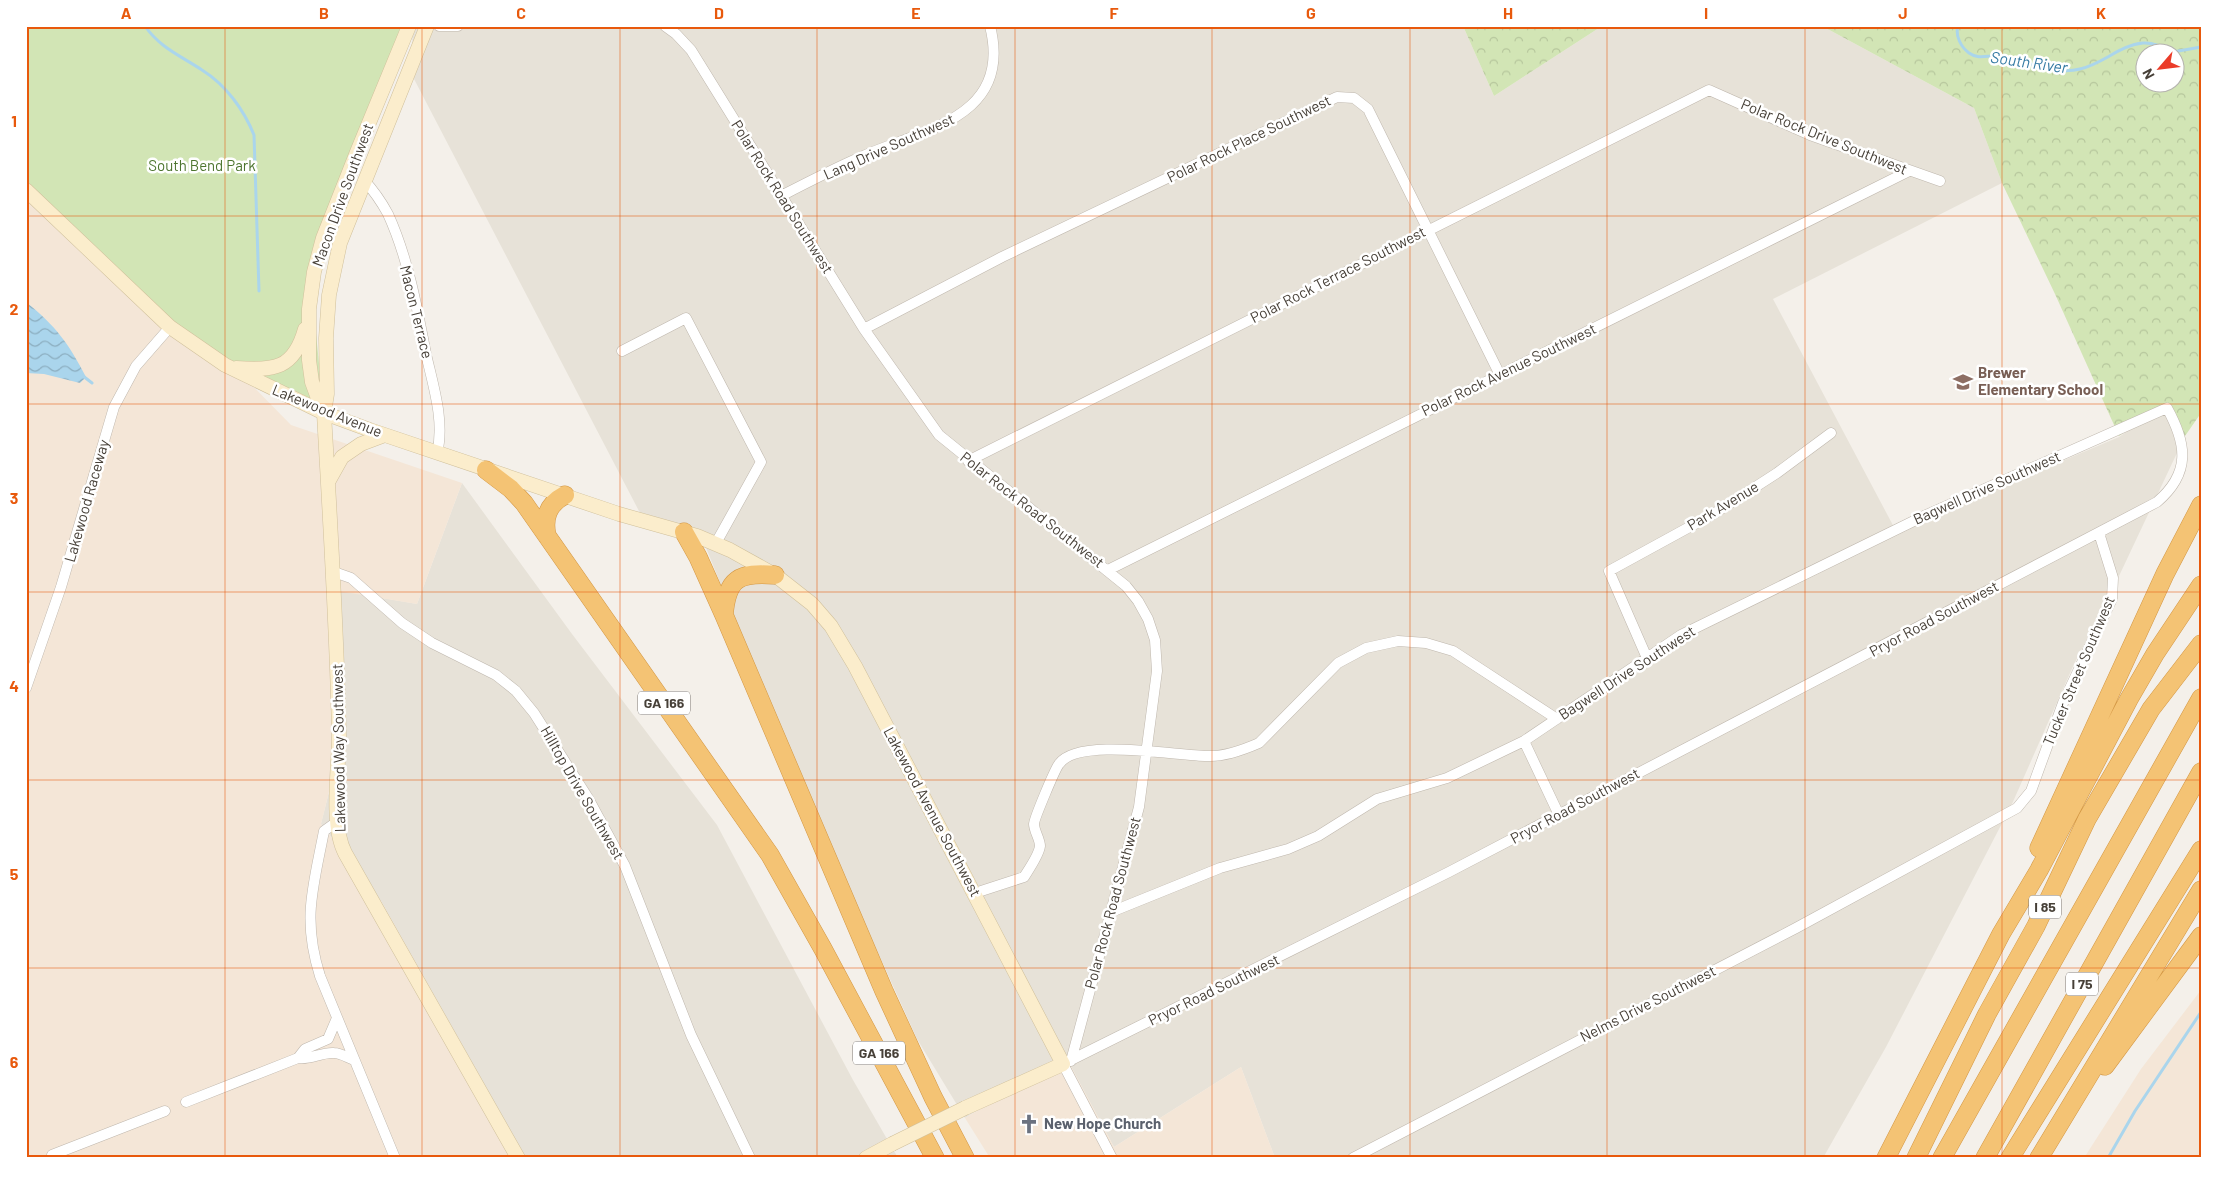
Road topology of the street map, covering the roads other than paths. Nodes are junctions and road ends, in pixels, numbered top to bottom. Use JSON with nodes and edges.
{"nodes":[{"id":1,"x":409,"y":26,"type":"edge"},
{"id":2,"x":427,"y":26,"type":"edge"},
{"id":3,"x":439,"y":26,"type":"edge"},
{"id":4,"x":458,"y":26,"type":"edge"},
{"id":5,"x":665,"y":26,"type":"edge"},
{"id":6,"x":990,"y":26,"type":"edge"},
{"id":7,"x":1709,"y":90,"type":"joint"},
{"id":8,"x":1909,"y":171,"type":"junction"},
{"id":9,"x":364,"y":180,"type":"junction"},
{"id":10,"x":1940,"y":181,"type":"dead end"},
{"id":11,"x":26,"y":190,"type":"edge"},
{"id":12,"x":781,"y":196,"type":"junction"},
{"id":13,"x":1429,"y":230,"type":"junction"},
{"id":14,"x":309,"y":308,"type":"junction"},
{"id":15,"x":170,"y":327,"type":"junction"},
{"id":16,"x":864,"y":329,"type":"junction"},
{"id":17,"x":622,"y":351,"type":"dead end"},
{"id":18,"x":231,"y":368,"type":"junction"},
{"id":19,"x":1500,"y":375,"type":"junction"},
{"id":20,"x":2167,"y":408,"type":"joint"},
{"id":21,"x":324,"y":413,"type":"junction"},
{"id":22,"x":1831,"y":433,"type":"dead end"},
{"id":23,"x":386,"y":435,"type":"junction"},
{"id":24,"x":437,"y":452,"type":"junction"},
{"id":25,"x":968,"y":461,"type":"junction"},
{"id":26,"x":486,"y":470,"type":"junction"},
{"id":27,"x":328,"y":483,"type":"junction"},
{"id":28,"x":564,"y":495,"type":"junction"},
{"id":29,"x":2201,"y":506,"type":"edge"},
{"id":30,"x":684,"y":532,"type":"junction"},
{"id":31,"x":2099,"y":533,"type":"junction"},
{"id":32,"x":547,"y":536,"type":"junction"},
{"id":33,"x":716,"y":543,"type":"junction"},
{"id":34,"x":1108,"y":570,"type":"junction"},
{"id":35,"x":334,"y":572,"type":"junction"},
{"id":36,"x":775,"y":575,"type":"junction"},
{"id":37,"x":2201,"y":585,"type":"edge"},
{"id":38,"x":724,"y":616,"type":"junction"},
{"id":39,"x":2201,"y":644,"type":"edge"},
{"id":40,"x":1647,"y":658,"type":"junction"},
{"id":41,"x":26,"y":688,"type":"edge"},
{"id":42,"x":2201,"y":698,"type":"edge"},
{"id":43,"x":1557,"y":719,"type":"junction"},
{"id":44,"x":1524,"y":741,"type":"junction"},
{"id":45,"x":1147,"y":750,"type":"junction"},
{"id":46,"x":2201,"y":772,"type":"edge"},
{"id":47,"x":2201,"y":780,"type":"edge"},
{"id":48,"x":2180,"y":811,"type":"junction"},
{"id":49,"x":1559,"y":815,"type":"junction"},
{"id":50,"x":338,"y":821,"type":"junction"},
{"id":51,"x":1942,"y":849,"type":"joint"},
{"id":52,"x":2201,"y":850,"type":"edge"},
{"id":53,"x":2201,"y":890,"type":"edge"},
{"id":54,"x":975,"y":894,"type":"junction"},
{"id":55,"x":1111,"y":912,"type":"junction"},
{"id":56,"x":2001,"y":934,"type":"junction"},
{"id":57,"x":2201,"y":936,"type":"edge"},
{"id":58,"x":337,"y":1018,"type":"junction"},
{"id":59,"x":298,"y":1058,"type":"junction"},
{"id":60,"x":354,"y":1060,"type":"junction"},
{"id":61,"x":1067,"y":1062,"type":"junction"},
{"id":62,"x":186,"y":1102,"type":"dead end"},
{"id":63,"x":165,"y":1111,"type":"dead end"},
{"id":64,"x":2042,"y":1154,"type":"edge"},
{"id":65,"x":52,"y":1155,"type":"dead end"},
{"id":66,"x":395,"y":1158,"type":"edge"},
{"id":67,"x":518,"y":1158,"type":"edge"},
{"id":68,"x":750,"y":1158,"type":"edge"},
{"id":69,"x":866,"y":1158,"type":"edge"},
{"id":70,"x":935,"y":1158,"type":"edge"},
{"id":71,"x":965,"y":1158,"type":"edge"},
{"id":72,"x":1112,"y":1158,"type":"edge"},
{"id":73,"x":1353,"y":1158,"type":"edge"},
{"id":74,"x":1886,"y":1158,"type":"edge"},
{"id":75,"x":1916,"y":1158,"type":"edge"},
{"id":76,"x":1942,"y":1158,"type":"edge"},
{"id":77,"x":1986,"y":1158,"type":"edge"},
{"id":78,"x":2010,"y":1158,"type":"edge"}],
"edges":[{"from":1,"to":14,"type":"street","name":"Macon Drive Southwest"},
{"from":2,"to":9,"type":"street","name":"Macon Drive Southwest"},
{"from":3,"to":4,"type":"street"},
{"from":5,"to":12,"type":"street","name":"Polar Rock Road Southwest"},
{"from":6,"to":12,"type":"street","name":"Lang Drive Southwest"},
{"from":7,"to":8,"type":"street","name":"Polar Rock Drive Southwest"},
{"from":7,"to":13,"type":"street","name":"Polar Rock Terrace Southwest"},
{"from":8,"to":10,"type":"street","name":"Polar Rock Drive Southwest"},
{"from":8,"to":19,"type":"street","name":"Polar Rock Avenue Southwest"},
{"from":9,"to":21,"type":"street","name":"Macon Drive Southwest"},
{"from":9,"to":24,"type":"street","name":"Macon Terrace"},
{"from":11,"to":15,"type":"street","name":"Lakewood Avenue"},
{"from":12,"to":16,"type":"street","name":"Polar Rock Road Southwest"},
{"from":13,"to":16,"type":"street","name":"Polar Rock Place Southwest"},
{"from":13,"to":19,"type":"street","name":"Polar Rock Place Southwest"},
{"from":13,"to":25,"type":"street","name":"Polar Rock Terrace Southwest"},
{"from":14,"to":18,"type":"street"},
{"from":14,"to":21,"type":"street","name":"Macon Drive Southwest"},
{"from":15,"to":18,"type":"street","name":"Lakewood Avenue"},
{"from":15,"to":41,"type":"street","name":"Lakewood Raceway"},
{"from":16,"to":25,"type":"street","name":"Polar Rock Road Southwest"},
{"from":17,"to":33,"type":"street"},
{"from":18,"to":21,"type":"street","name":"Lakewood Avenue"},
{"from":19,"to":34,"type":"street","name":"Polar Rock Avenue Southwest"},
{"from":20,"to":31,"type":"street","name":"Pryor Road Southwest"},
{"from":20,"to":40,"type":"street","name":"Bagwell Drive Southwest"},
{"from":21,"to":23,"type":"street","name":"Lakewood Avenue"},
{"from":21,"to":27,"type":"street","name":"Lakewood Way Southwest"},
{"from":22,"to":40,"type":"street","name":"Park Avenue"},
{"from":23,"to":24,"type":"street","name":"Lakewood Avenue"},
{"from":23,"to":27,"type":"street"},
{"from":24,"to":26,"type":"street","name":"Lakewood Avenue"},
{"from":25,"to":34,"type":"street","name":"Polar Rock Road Southwest"},
{"from":26,"to":28,"type":"street","name":"Lakewood Avenue"},
{"from":26,"to":32,"type":"highway","number":"GA 166"},
{"from":27,"to":35,"type":"street","name":"Lakewood Way Southwest"},
{"from":28,"to":30,"type":"street","name":"Lakewood Avenue"},
{"from":28,"to":32,"type":"highway"},
{"from":29,"to":56,"type":"highway"},
{"from":30,"to":33,"type":"street","name":"Lakewood Avenue Southwest"},
{"from":30,"to":38,"type":"highway"},
{"from":31,"to":49,"type":"street","name":"Pryor Road Southwest"},
{"from":31,"to":51,"type":"street","name":"Tucker Street Southwest"},
{"from":32,"to":70,"type":"highway","number":"GA 166"},
{"from":33,"to":36,"type":"street","name":"Lakewood Avenue Southwest"},
{"from":34,"to":45,"type":"street","name":"Polar Rock Road Southwest"},
{"from":35,"to":50,"type":"street","name":"Lakewood Way Southwest"},
{"from":35,"to":68,"type":"street","name":"Hilltop Drive Southwest"},
{"from":36,"to":38,"type":"highway"},
{"from":36,"to":54,"type":"street","name":"Lakewood Avenue Southwest"},
{"from":37,"to":56,"type":"highway"},
{"from":38,"to":71,"type":"highway"},
{"from":39,"to":75,"type":"highway","number":"I 85"},
{"from":40,"to":43,"type":"street","name":"Bagwell Drive Southwest"},
{"from":42,"to":76,"type":"highway","number":"I 75"},
{"from":43,"to":44,"type":"street","name":"Bagwell Drive Southwest"},
{"from":43,"to":45,"type":"street"},
{"from":44,"to":49,"type":"street"},
{"from":44,"to":55,"type":"street","name":"Bagwell Drive Southwest"},
{"from":45,"to":54,"type":"street"},
{"from":45,"to":55,"type":"street","name":"Polar Rock Road Southwest"},
{"from":46,"to":48,"type":"highway","number":"I 75"},
{"from":47,"to":48,"type":"highway"},
{"from":48,"to":77,"type":"highway","number":"I 75"},
{"from":49,"to":61,"type":"street","name":"Pryor Road Southwest"},
{"from":50,"to":58,"type":"street"},
{"from":50,"to":67,"type":"street","name":"Lakewood Way Southwest"},
{"from":51,"to":73,"type":"street","name":"Nelms Drive Southwest"},
{"from":52,"to":78,"type":"highway"},
{"from":53,"to":64,"type":"highway"},
{"from":54,"to":61,"type":"street","name":"Lakewood Avenue Southwest"},
{"from":55,"to":61,"type":"street","name":"Polar Rock Road Southwest"},
{"from":56,"to":74,"type":"highway"},
{"from":57,"to":64,"type":"highway"},
{"from":58,"to":59,"type":"street"},
{"from":58,"to":60,"type":"street"},
{"from":59,"to":60,"type":"street"},
{"from":59,"to":62,"type":"street"},
{"from":60,"to":66,"type":"street"},
{"from":61,"to":69,"type":"street","name":"Pryor Road Southwest","bridge":true},
{"from":61,"to":72,"type":"street","name":"Lakewood Avenue Southwest"},
{"from":63,"to":65,"type":"street"}]}
